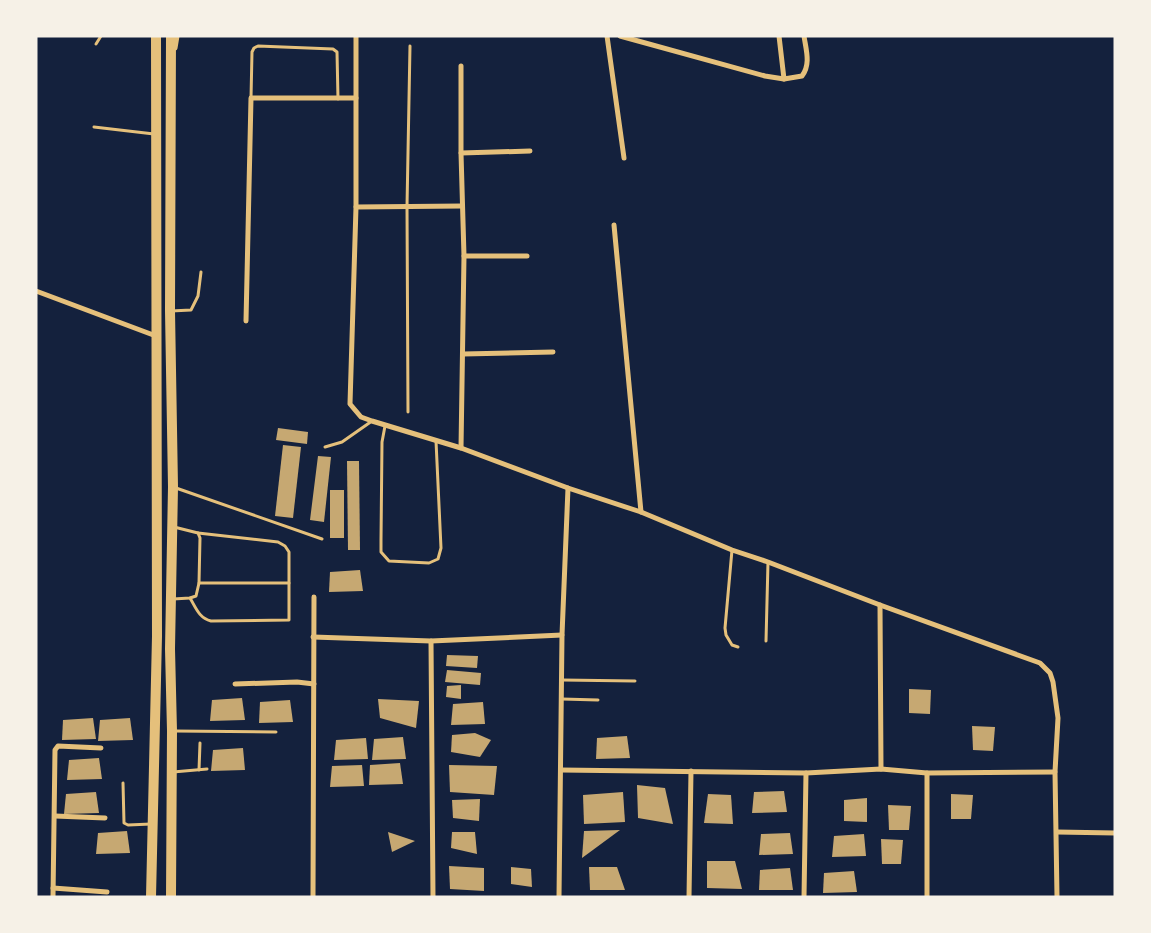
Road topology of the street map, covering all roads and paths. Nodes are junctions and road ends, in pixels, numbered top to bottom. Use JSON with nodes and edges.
{"nodes":[{"id":1,"x":101,"y":36,"type":"edge"},
{"id":2,"x":156,"y":36,"type":"edge"},
{"id":3,"x":171,"y":36,"type":"edge"},
{"id":4,"x":177,"y":36,"type":"edge"},
{"id":5,"x":356,"y":36,"type":"edge"},
{"id":6,"x":607,"y":36,"type":"edge"},
{"id":7,"x":620,"y":36,"type":"edge"},
{"id":8,"x":779,"y":36,"type":"edge"},
{"id":9,"x":804,"y":36,"type":"edge"},
{"id":10,"x":96,"y":44,"type":"dead end"},
{"id":11,"x":410,"y":46,"type":"dead end"},
{"id":12,"x":171,"y":65,"type":"junction"},
{"id":13,"x":461,"y":66,"type":"dead end"},
{"id":14,"x":784,"y":80,"type":"junction"},
{"id":15,"x":251,"y":98,"type":"junction"},
{"id":16,"x":356,"y":98,"type":"junction"},
{"id":17,"x":338,"y":99,"type":"junction"},
{"id":18,"x":94,"y":127,"type":"dead end"},
{"id":19,"x":157,"y":135,"type":"junction"},
{"id":20,"x":530,"y":151,"type":"dead end"},
{"id":21,"x":461,"y":153,"type":"junction"},
{"id":22,"x":624,"y":158,"type":"dead end"},
{"id":23,"x":408,"y":206,"type":"junction"},
{"id":24,"x":462,"y":206,"type":"junction"},
{"id":25,"x":356,"y":207,"type":"junction"},
{"id":26,"x":614,"y":225,"type":"dead end"},
{"id":27,"x":464,"y":256,"type":"junction"},
{"id":28,"x":526,"y":256,"type":"dead end"},
{"id":29,"x":201,"y":272,"type":"dead end"},
{"id":30,"x":36,"y":291,"type":"edge"},
{"id":31,"x":170,"y":311,"type":"junction"},
{"id":32,"x":246,"y":321,"type":"dead end"},
{"id":33,"x":156,"y":336,"type":"junction"},
{"id":34,"x":553,"y":352,"type":"dead end"},
{"id":35,"x":463,"y":354,"type":"junction"},
{"id":36,"x":408,"y":412,"type":"dead end"},
{"id":37,"x":372,"y":421,"type":"junction"},
{"id":38,"x":385,"y":426,"type":"junction"},
{"id":39,"x":436,"y":441,"type":"junction"},
{"id":40,"x":325,"y":447,"type":"dead end"},
{"id":41,"x":461,"y":448,"type":"junction"},
{"id":42,"x":173,"y":487,"type":"junction"},
{"id":43,"x":568,"y":488,"type":"junction"},
{"id":44,"x":642,"y":512,"type":"junction"},
{"id":45,"x":171,"y":527,"type":"junction"},
{"id":46,"x":198,"y":533,"type":"junction"},
{"id":47,"x":322,"y":539,"type":"dead end"},
{"id":48,"x":732,"y":550,"type":"junction"},
{"id":49,"x":768,"y":562,"type":"junction"},
{"id":50,"x":199,"y":583,"type":"junction"},
{"id":51,"x":289,"y":583,"type":"junction"},
{"id":52,"x":314,"y":597,"type":"dead end"},
{"id":53,"x":190,"y":598,"type":"junction"},
{"id":54,"x":170,"y":599,"type":"junction"},
{"id":55,"x":880,"y":605,"type":"junction"},
{"id":56,"x":562,"y":635,"type":"junction"},
{"id":57,"x":313,"y":637,"type":"junction"},
{"id":58,"x":431,"y":641,"type":"junction"},
{"id":59,"x":766,"y":641,"type":"dead end"},
{"id":60,"x":738,"y":647,"type":"dead end"},
{"id":61,"x":561,"y":680,"type":"junction"},
{"id":62,"x":635,"y":681,"type":"dead end"},
{"id":63,"x":235,"y":684,"type":"dead end"},
{"id":64,"x":314,"y":684,"type":"junction"},
{"id":65,"x":562,"y":699,"type":"junction"},
{"id":66,"x":598,"y":700,"type":"dead end"},
{"id":67,"x":172,"y":731,"type":"junction"},
{"id":68,"x":276,"y":732,"type":"dead end"},
{"id":69,"x":200,"y":743,"type":"dead end"},
{"id":70,"x":101,"y":748,"type":"dead end"},
{"id":71,"x":207,"y":769,"type":"dead end"},
{"id":72,"x":881,"y":769,"type":"junction"},
{"id":73,"x":200,"y":770,"type":"junction"},
{"id":74,"x":561,"y":770,"type":"junction"},
{"id":75,"x":691,"y":771,"type":"junction"},
{"id":76,"x":172,"y":772,"type":"junction"},
{"id":77,"x":1055,"y":772,"type":"junction"},
{"id":78,"x":806,"y":773,"type":"junction"},
{"id":79,"x":927,"y":773,"type":"junction"},
{"id":80,"x":124,"y":783,"type":"dead end"},
{"id":81,"x":55,"y":816,"type":"junction"},
{"id":82,"x":105,"y":818,"type":"dead end"},
{"id":83,"x":154,"y":824,"type":"junction"},
{"id":84,"x":1057,"y":832,"type":"junction"},
{"id":85,"x":1115,"y":833,"type":"edge"},
{"id":86,"x":53,"y":888,"type":"junction"},
{"id":87,"x":107,"y":892,"type":"dead end"},
{"id":88,"x":53,"y":897,"type":"edge"},
{"id":89,"x":152,"y":897,"type":"edge"},
{"id":90,"x":171,"y":897,"type":"edge"},
{"id":91,"x":313,"y":897,"type":"edge"},
{"id":92,"x":433,"y":897,"type":"edge"},
{"id":93,"x":559,"y":897,"type":"edge"},
{"id":94,"x":689,"y":897,"type":"edge"},
{"id":95,"x":804,"y":897,"type":"edge"},
{"id":96,"x":927,"y":897,"type":"edge"},
{"id":97,"x":1057,"y":897,"type":"edge"}],
"edges":[{"from":1,"to":10,"type":"lane"},
{"from":2,"to":19,"type":"highway"},
{"from":3,"to":12,"type":"highway"},
{"from":4,"to":12,"type":"street"},
{"from":5,"to":16,"type":"street"},
{"from":6,"to":22,"type":"street"},
{"from":7,"to":14,"type":"street"},
{"from":8,"to":14,"type":"street"},
{"from":9,"to":14,"type":"street"},
{"from":11,"to":23,"type":"lane"},
{"from":12,"to":31,"type":"highway"},
{"from":13,"to":21,"type":"street"},
{"from":15,"to":17,"type":"street"},
{"from":15,"to":17,"type":"lane"},
{"from":15,"to":32,"type":"street"},
{"from":16,"to":17,"type":"street"},
{"from":16,"to":25,"type":"street"},
{"from":18,"to":19,"type":"lane"},
{"from":19,"to":33,"type":"highway"},
{"from":20,"to":21,"type":"street"},
{"from":21,"to":24,"type":"street"},
{"from":23,"to":24,"type":"street"},
{"from":23,"to":25,"type":"street"},
{"from":23,"to":36,"type":"lane"},
{"from":24,"to":27,"type":"street"},
{"from":25,"to":37,"type":"street"},
{"from":26,"to":44,"type":"street"},
{"from":27,"to":28,"type":"street"},
{"from":27,"to":35,"type":"street"},
{"from":29,"to":31,"type":"lane"},
{"from":30,"to":33,"type":"street"},
{"from":31,"to":42,"type":"highway"},
{"from":33,"to":83,"type":"highway"},
{"from":34,"to":35,"type":"street"},
{"from":35,"to":41,"type":"street"},
{"from":37,"to":38,"type":"street"},
{"from":37,"to":40,"type":"lane"},
{"from":38,"to":39,"type":"street"},
{"from":38,"to":39,"type":"lane"},
{"from":39,"to":41,"type":"street"},
{"from":41,"to":43,"type":"street"},
{"from":42,"to":45,"type":"highway"},
{"from":42,"to":47,"type":"lane"},
{"from":43,"to":44,"type":"street"},
{"from":43,"to":56,"type":"street"},
{"from":44,"to":48,"type":"street"},
{"from":45,"to":46,"type":"lane"},
{"from":45,"to":54,"type":"highway"},
{"from":46,"to":50,"type":"lane"},
{"from":46,"to":51,"type":"lane"},
{"from":48,"to":49,"type":"street"},
{"from":48,"to":60,"type":"lane"},
{"from":49,"to":55,"type":"street"},
{"from":49,"to":59,"type":"lane"},
{"from":50,"to":51,"type":"lane"},
{"from":50,"to":53,"type":"lane"},
{"from":51,"to":53,"type":"lane"},
{"from":52,"to":57,"type":"street"},
{"from":53,"to":54,"type":"lane"},
{"from":54,"to":67,"type":"highway"},
{"from":55,"to":72,"type":"street"},
{"from":55,"to":77,"type":"street"},
{"from":56,"to":58,"type":"street"},
{"from":56,"to":61,"type":"street"},
{"from":57,"to":58,"type":"street"},
{"from":57,"to":64,"type":"street"},
{"from":58,"to":92,"type":"street"},
{"from":61,"to":62,"type":"lane"},
{"from":61,"to":65,"type":"street"},
{"from":63,"to":64,"type":"street"},
{"from":64,"to":91,"type":"street"},
{"from":65,"to":66,"type":"lane"},
{"from":65,"to":74,"type":"street"},
{"from":67,"to":68,"type":"lane"},
{"from":67,"to":76,"type":"highway"},
{"from":69,"to":73,"type":"lane"},
{"from":70,"to":81,"type":"street"},
{"from":71,"to":73,"type":"lane"},
{"from":72,"to":78,"type":"street"},
{"from":72,"to":79,"type":"street"},
{"from":73,"to":76,"type":"lane"},
{"from":74,"to":75,"type":"street"},
{"from":74,"to":93,"type":"street"},
{"from":75,"to":78,"type":"street"},
{"from":75,"to":94,"type":"street"},
{"from":76,"to":90,"type":"highway"},
{"from":77,"to":79,"type":"street"},
{"from":77,"to":84,"type":"street"},
{"from":78,"to":95,"type":"street"},
{"from":79,"to":96,"type":"street"},
{"from":80,"to":83,"type":"lane"},
{"from":81,"to":82,"type":"street"},
{"from":81,"to":86,"type":"street"},
{"from":83,"to":89,"type":"highway"},
{"from":84,"to":85,"type":"street"},
{"from":84,"to":97,"type":"street"},
{"from":86,"to":87,"type":"street"},
{"from":86,"to":88,"type":"street"}]}
